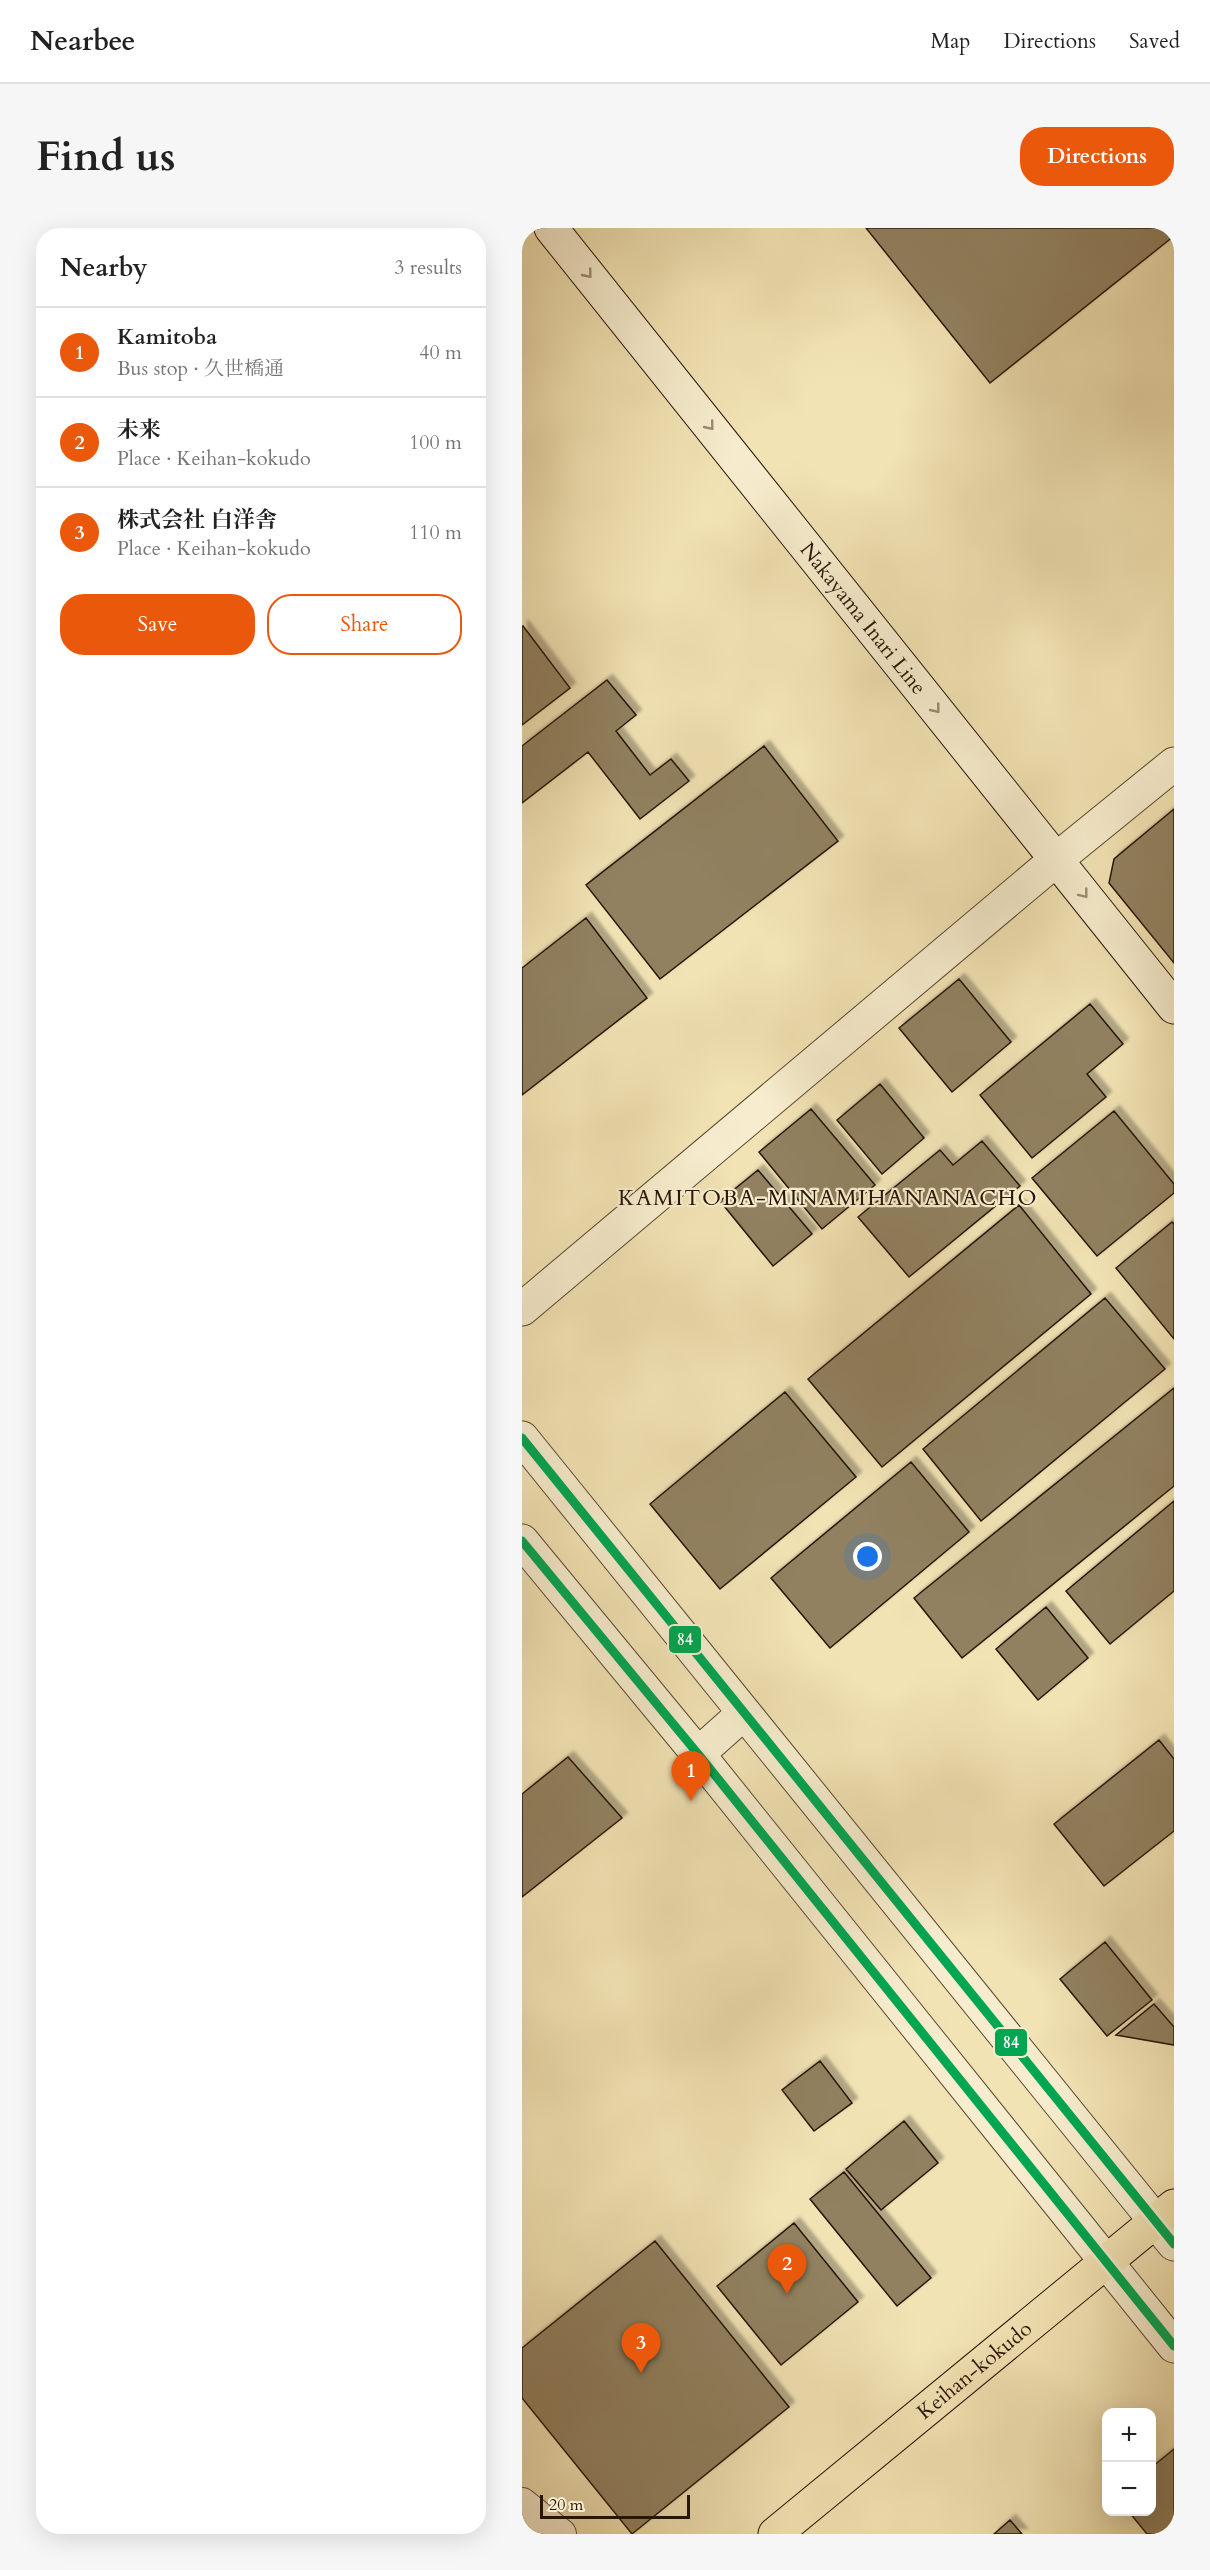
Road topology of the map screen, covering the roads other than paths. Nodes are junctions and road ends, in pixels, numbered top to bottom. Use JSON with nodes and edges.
{"nodes":[{"id":1,"x":551,"y":228,"type":"edge"},
{"id":2,"x":1174,"y":764,"type":"edge"},
{"id":3,"x":1057,"y":859,"type":"junction"},
{"id":4,"x":1174,"y":1007,"type":"edge"},
{"id":5,"x":522,"y":1309,"type":"edge"},
{"id":6,"x":522,"y":1438,"type":"edge"},
{"id":7,"x":522,"y":1541,"type":"edge"},
{"id":8,"x":744,"y":1713,"type":"junction"},
{"id":9,"x":698,"y":1754,"type":"junction"},
{"id":10,"x":1168,"y":2224,"type":"edge"},
{"id":11,"x":1106,"y":2264,"type":"junction"},
{"id":12,"x":1174,"y":2346,"type":"edge"},
{"id":13,"x":522,"y":2503,"type":"edge"},
{"id":14,"x":561,"y":2534,"type":"edge"},
{"id":15,"x":776,"y":2534,"type":"edge"}],
"edges":[{"from":1,"to":3,"type":"street","name":"Nakayama Inari Line","one_way":true},
{"from":2,"to":3,"type":"street"},
{"from":3,"to":4,"type":"street","name":"Nakayama Inari Line","one_way":true},
{"from":3,"to":5,"type":"street"},
{"from":6,"to":8,"type":"street"},
{"from":7,"to":9,"type":"street"},
{"from":8,"to":9,"type":"street"},
{"from":8,"to":10,"type":"street"},
{"from":9,"to":11,"type":"street"},
{"from":10,"to":11,"type":"highway","name":"Keihan-kokudo"},
{"from":11,"to":12,"type":"street"},
{"from":11,"to":15,"type":"highway","name":"Keihan-kokudo"},
{"from":13,"to":14,"type":"lane"}]}
